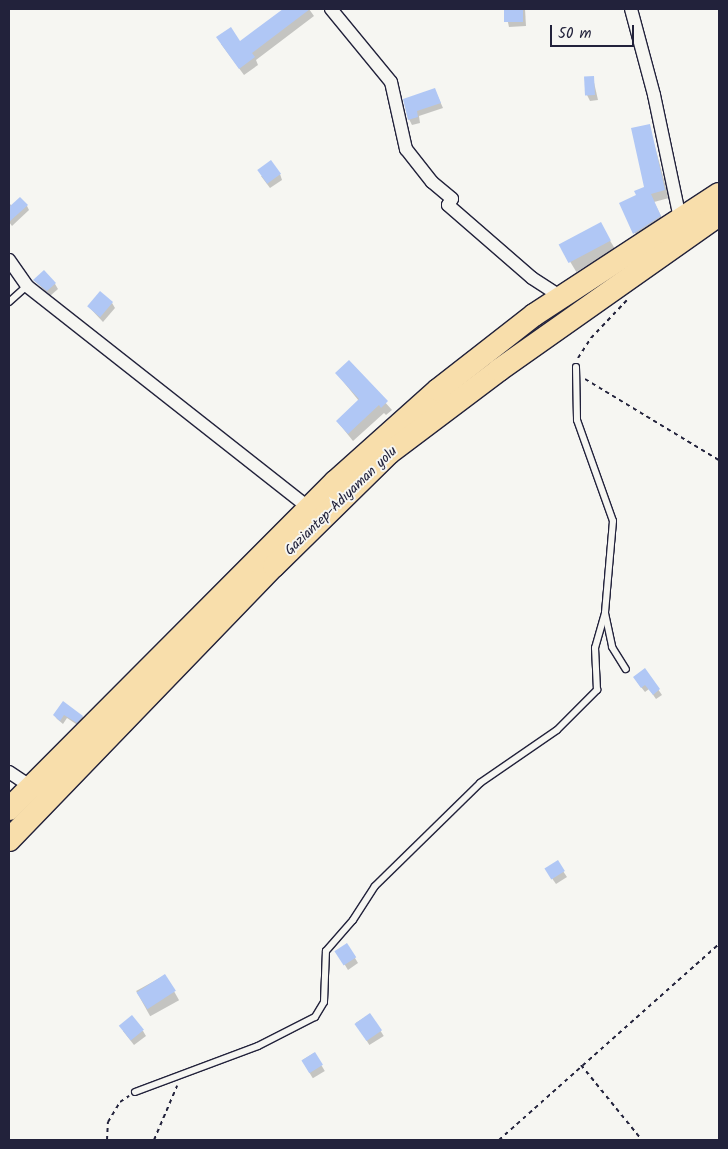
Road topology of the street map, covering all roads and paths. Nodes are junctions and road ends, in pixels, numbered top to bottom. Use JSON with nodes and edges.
{"nodes":[{"id":1,"x":331,"y":9,"type":"edge"},
{"id":2,"x":630,"y":9,"type":"edge"},
{"id":3,"x":719,"y":194,"type":"edge"},
{"id":4,"x":719,"y":215,"type":"edge"},
{"id":5,"x":680,"y":218,"type":"junction"},
{"id":6,"x":9,"y":260,"type":"edge"},
{"id":7,"x":626,"y":282,"type":"junction"},
{"id":8,"x":28,"y":286,"type":"junction"},
{"id":9,"x":561,"y":296,"type":"junction"},
{"id":10,"x":9,"y":302,"type":"edge"},
{"id":11,"x":576,"y":367,"type":"junction"},
{"id":12,"x":719,"y":460,"type":"edge"},
{"id":13,"x":309,"y":508,"type":"junction"},
{"id":14,"x":605,"y":613,"type":"junction"},
{"id":15,"x":626,"y":668,"type":"dead end"},
{"id":16,"x":9,"y":772,"type":"edge"},
{"id":17,"x":31,"y":787,"type":"junction"},
{"id":18,"x":9,"y":809,"type":"edge"},
{"id":19,"x":9,"y":840,"type":"edge"},
{"id":20,"x":719,"y":944,"type":"edge"},
{"id":21,"x":580,"y":1065,"type":"junction"},
{"id":22,"x":181,"y":1077,"type":"junction"},
{"id":23,"x":135,"y":1092,"type":"joint"},
{"id":24,"x":107,"y":1140,"type":"edge"},
{"id":25,"x":154,"y":1140,"type":"edge"},
{"id":26,"x":499,"y":1140,"type":"edge"},
{"id":27,"x":642,"y":1140,"type":"edge"}],
"edges":[{"from":1,"to":9,"type":"street"},
{"from":2,"to":5,"type":"street"},
{"from":3,"to":5,"type":"highway","name":"Gaziantep-Adıyaman yolu"},
{"from":4,"to":7,"type":"highway","name":"Gaziantep-Adıyaman yolu"},
{"from":5,"to":9,"type":"highway","name":"Gaziantep-Adıyaman yolu"},
{"from":6,"to":8,"type":"street"},
{"from":7,"to":11,"type":"path"},
{"from":7,"to":19,"type":"highway","name":"Gaziantep-Adıyaman yolu"},
{"from":8,"to":10,"type":"lane"},
{"from":8,"to":13,"type":"street"},
{"from":9,"to":13,"type":"highway","name":"Gaziantep-Adıyaman yolu"},
{"from":11,"to":12,"type":"path"},
{"from":11,"to":14,"type":"lane"},
{"from":13,"to":17,"type":"highway","name":"Gaziantep-Adıyaman yolu"},
{"from":14,"to":15,"type":"lane"},
{"from":14,"to":22,"type":"lane"},
{"from":16,"to":17,"type":"street"},
{"from":17,"to":18,"type":"highway","name":"Gaziantep-Adıyaman yolu"},
{"from":20,"to":21,"type":"path"},
{"from":21,"to":26,"type":"path"},
{"from":21,"to":27,"type":"path"},
{"from":22,"to":23,"type":"lane"},
{"from":22,"to":25,"type":"path"},
{"from":23,"to":24,"type":"path"}]}
